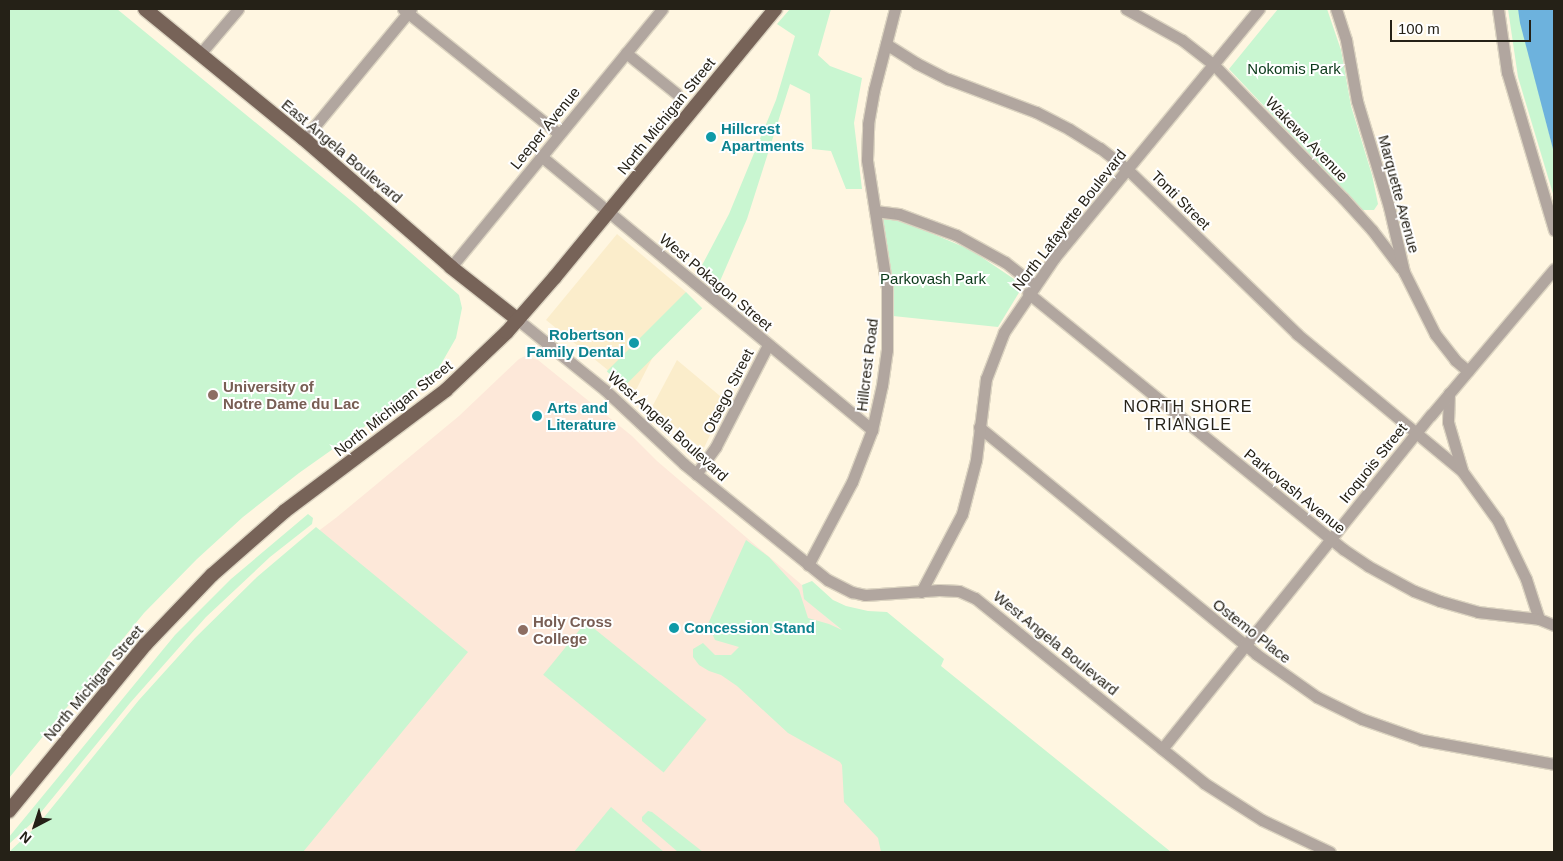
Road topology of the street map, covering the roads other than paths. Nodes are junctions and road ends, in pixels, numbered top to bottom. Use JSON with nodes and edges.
{"nodes":[{"id":1,"x":145,"y":9,"type":"edge"},
{"id":2,"x":238,"y":9,"type":"edge"},
{"id":3,"x":775,"y":9,"type":"edge"},
{"id":4,"x":895,"y":9,"type":"edge"},
{"id":5,"x":1126,"y":9,"type":"edge"},
{"id":6,"x":1259,"y":9,"type":"edge"},
{"id":7,"x":1336,"y":9,"type":"edge"},
{"id":8,"x":1498,"y":9,"type":"edge"},
{"id":9,"x":407,"y":10,"type":"edge"},
{"id":10,"x":658,"y":10,"type":"edge"},
{"id":11,"x":886,"y":44,"type":"junction"},
{"id":12,"x":626,"y":53,"type":"junction"},
{"id":13,"x":200,"y":54,"type":"junction"},
{"id":14,"x":1213,"y":64,"type":"junction"},
{"id":15,"x":676,"y":93,"type":"dead end"},
{"id":16,"x":559,"y":134,"type":"junction"},
{"id":17,"x":304,"y":139,"type":"junction"},
{"id":18,"x":541,"y":156,"type":"junction"},
{"id":19,"x":1128,"y":169,"type":"junction"},
{"id":20,"x":609,"y":211,"type":"junction"},
{"id":21,"x":875,"y":211,"type":"junction"},
{"id":22,"x":1554,"y":230,"type":"edge"},
{"id":23,"x":451,"y":267,"type":"junction"},
{"id":24,"x":1554,"y":269,"type":"edge"},
{"id":25,"x":1404,"y":272,"type":"junction"},
{"id":26,"x":1031,"y":289,"type":"junction"},
{"id":27,"x":518,"y":320,"type":"junction"},
{"id":28,"x":768,"y":345,"type":"junction"},
{"id":29,"x":1468,"y":371,"type":"junction"},
{"id":30,"x":1449,"y":394,"type":"junction"},
{"id":31,"x":979,"y":427,"type":"junction"},
{"id":32,"x":872,"y":430,"type":"junction"},
{"id":33,"x":1418,"y":433,"type":"junction"},
{"id":34,"x":1462,"y":471,"type":"junction"},
{"id":35,"x":696,"y":474,"type":"junction"},
{"id":36,"x":1330,"y":539,"type":"junction"},
{"id":37,"x":808,"y":565,"type":"junction"},
{"id":38,"x":921,"y":592,"type":"junction"},
{"id":39,"x":1539,"y":620,"type":"junction"},
{"id":40,"x":1554,"y":625,"type":"edge"},
{"id":41,"x":1246,"y":646,"type":"junction"},
{"id":42,"x":1162,"y":749,"type":"junction"},
{"id":43,"x":1554,"y":764,"type":"edge"},
{"id":44,"x":9,"y":811,"type":"edge"},
{"id":45,"x":1330,"y":852,"type":"edge"}],
"edges":[{"from":1,"to":13,"type":"main road","name":"East Angela Boulevard"},
{"from":2,"to":13,"type":"street"},
{"from":3,"to":20,"type":"main road","name":"North Michigan Street"},
{"from":4,"to":11,"type":"street","name":"Hillcrest Road"},
{"from":5,"to":14,"type":"street","name":"Wakewa Avenue"},
{"from":6,"to":14,"type":"street","name":"North Lafayette Boulevard"},
{"from":7,"to":25,"type":"street","name":"Marquette Avenue"},
{"from":8,"to":22,"type":"street"},
{"from":9,"to":16,"type":"street"},
{"from":9,"to":17,"type":"street"},
{"from":10,"to":12,"type":"street","name":"Leeper Avenue"},
{"from":11,"to":19,"type":"street","name":"Tonti Street"},
{"from":11,"to":21,"type":"street","name":"Hillcrest Road"},
{"from":12,"to":15,"type":"street"},
{"from":12,"to":16,"type":"street","name":"Leeper Avenue"},
{"from":13,"to":17,"type":"main road","name":"East Angela Boulevard"},
{"from":14,"to":19,"type":"street","name":"North Lafayette Boulevard"},
{"from":14,"to":25,"type":"street","name":"Wakewa Avenue"},
{"from":16,"to":18,"type":"street","name":"Leeper Avenue"},
{"from":17,"to":23,"type":"main road","name":"East Angela Boulevard"},
{"from":18,"to":20,"type":"street","name":"West Pokagon Street"},
{"from":18,"to":23,"type":"street","name":"Leeper Avenue"},
{"from":19,"to":26,"type":"street","name":"North Lafayette Boulevard"},
{"from":19,"to":33,"type":"street","name":"Tonti Street"},
{"from":20,"to":27,"type":"main road","name":"North Michigan Street"},
{"from":20,"to":28,"type":"street","name":"West Pokagon Street"},
{"from":21,"to":26,"type":"street","name":"Parkovash Avenue"},
{"from":21,"to":32,"type":"street","name":"Hillcrest Road"},
{"from":23,"to":27,"type":"main road","name":"East Angela Boulevard"},
{"from":24,"to":29,"type":"street","name":"Iroquois Street"},
{"from":25,"to":29,"type":"street","name":"Marquette Avenue"},
{"from":26,"to":31,"type":"street","name":"North Lafayette Boulevard"},
{"from":26,"to":36,"type":"street","name":"Parkovash Avenue"},
{"from":27,"to":35,"type":"street","name":"West Angela Boulevard"},
{"from":27,"to":44,"type":"main road","name":"North Michigan Street"},
{"from":28,"to":32,"type":"street","name":"West Pokagon Street"},
{"from":28,"to":35,"type":"street","name":"Otsego Street"},
{"from":29,"to":30,"type":"street","name":"Iroquois Street"},
{"from":30,"to":33,"type":"street","name":"Iroquois Street"},
{"from":30,"to":34,"type":"street"},
{"from":31,"to":38,"type":"street","name":"North Lafayette Boulevard"},
{"from":31,"to":41,"type":"street","name":"Ostemo Place"},
{"from":32,"to":37,"type":"street","name":"Hillcrest Road"},
{"from":33,"to":34,"type":"street"},
{"from":33,"to":36,"type":"street","name":"Iroquois Street"},
{"from":34,"to":39,"type":"street"},
{"from":35,"to":37,"type":"street","name":"West Angela Boulevard"},
{"from":36,"to":39,"type":"street","name":"Parkovash Avenue"},
{"from":36,"to":41,"type":"street","name":"Iroquois Street"},
{"from":37,"to":38,"type":"street","name":"West Angela Boulevard"},
{"from":38,"to":42,"type":"street","name":"West Angela Boulevard"},
{"from":39,"to":40,"type":"street","name":"Parkovash Avenue"},
{"from":41,"to":42,"type":"street","name":"Iroquois Street"},
{"from":41,"to":43,"type":"street","name":"Ostemo Place"},
{"from":42,"to":45,"type":"street","name":"West Angela Boulevard"}]}
